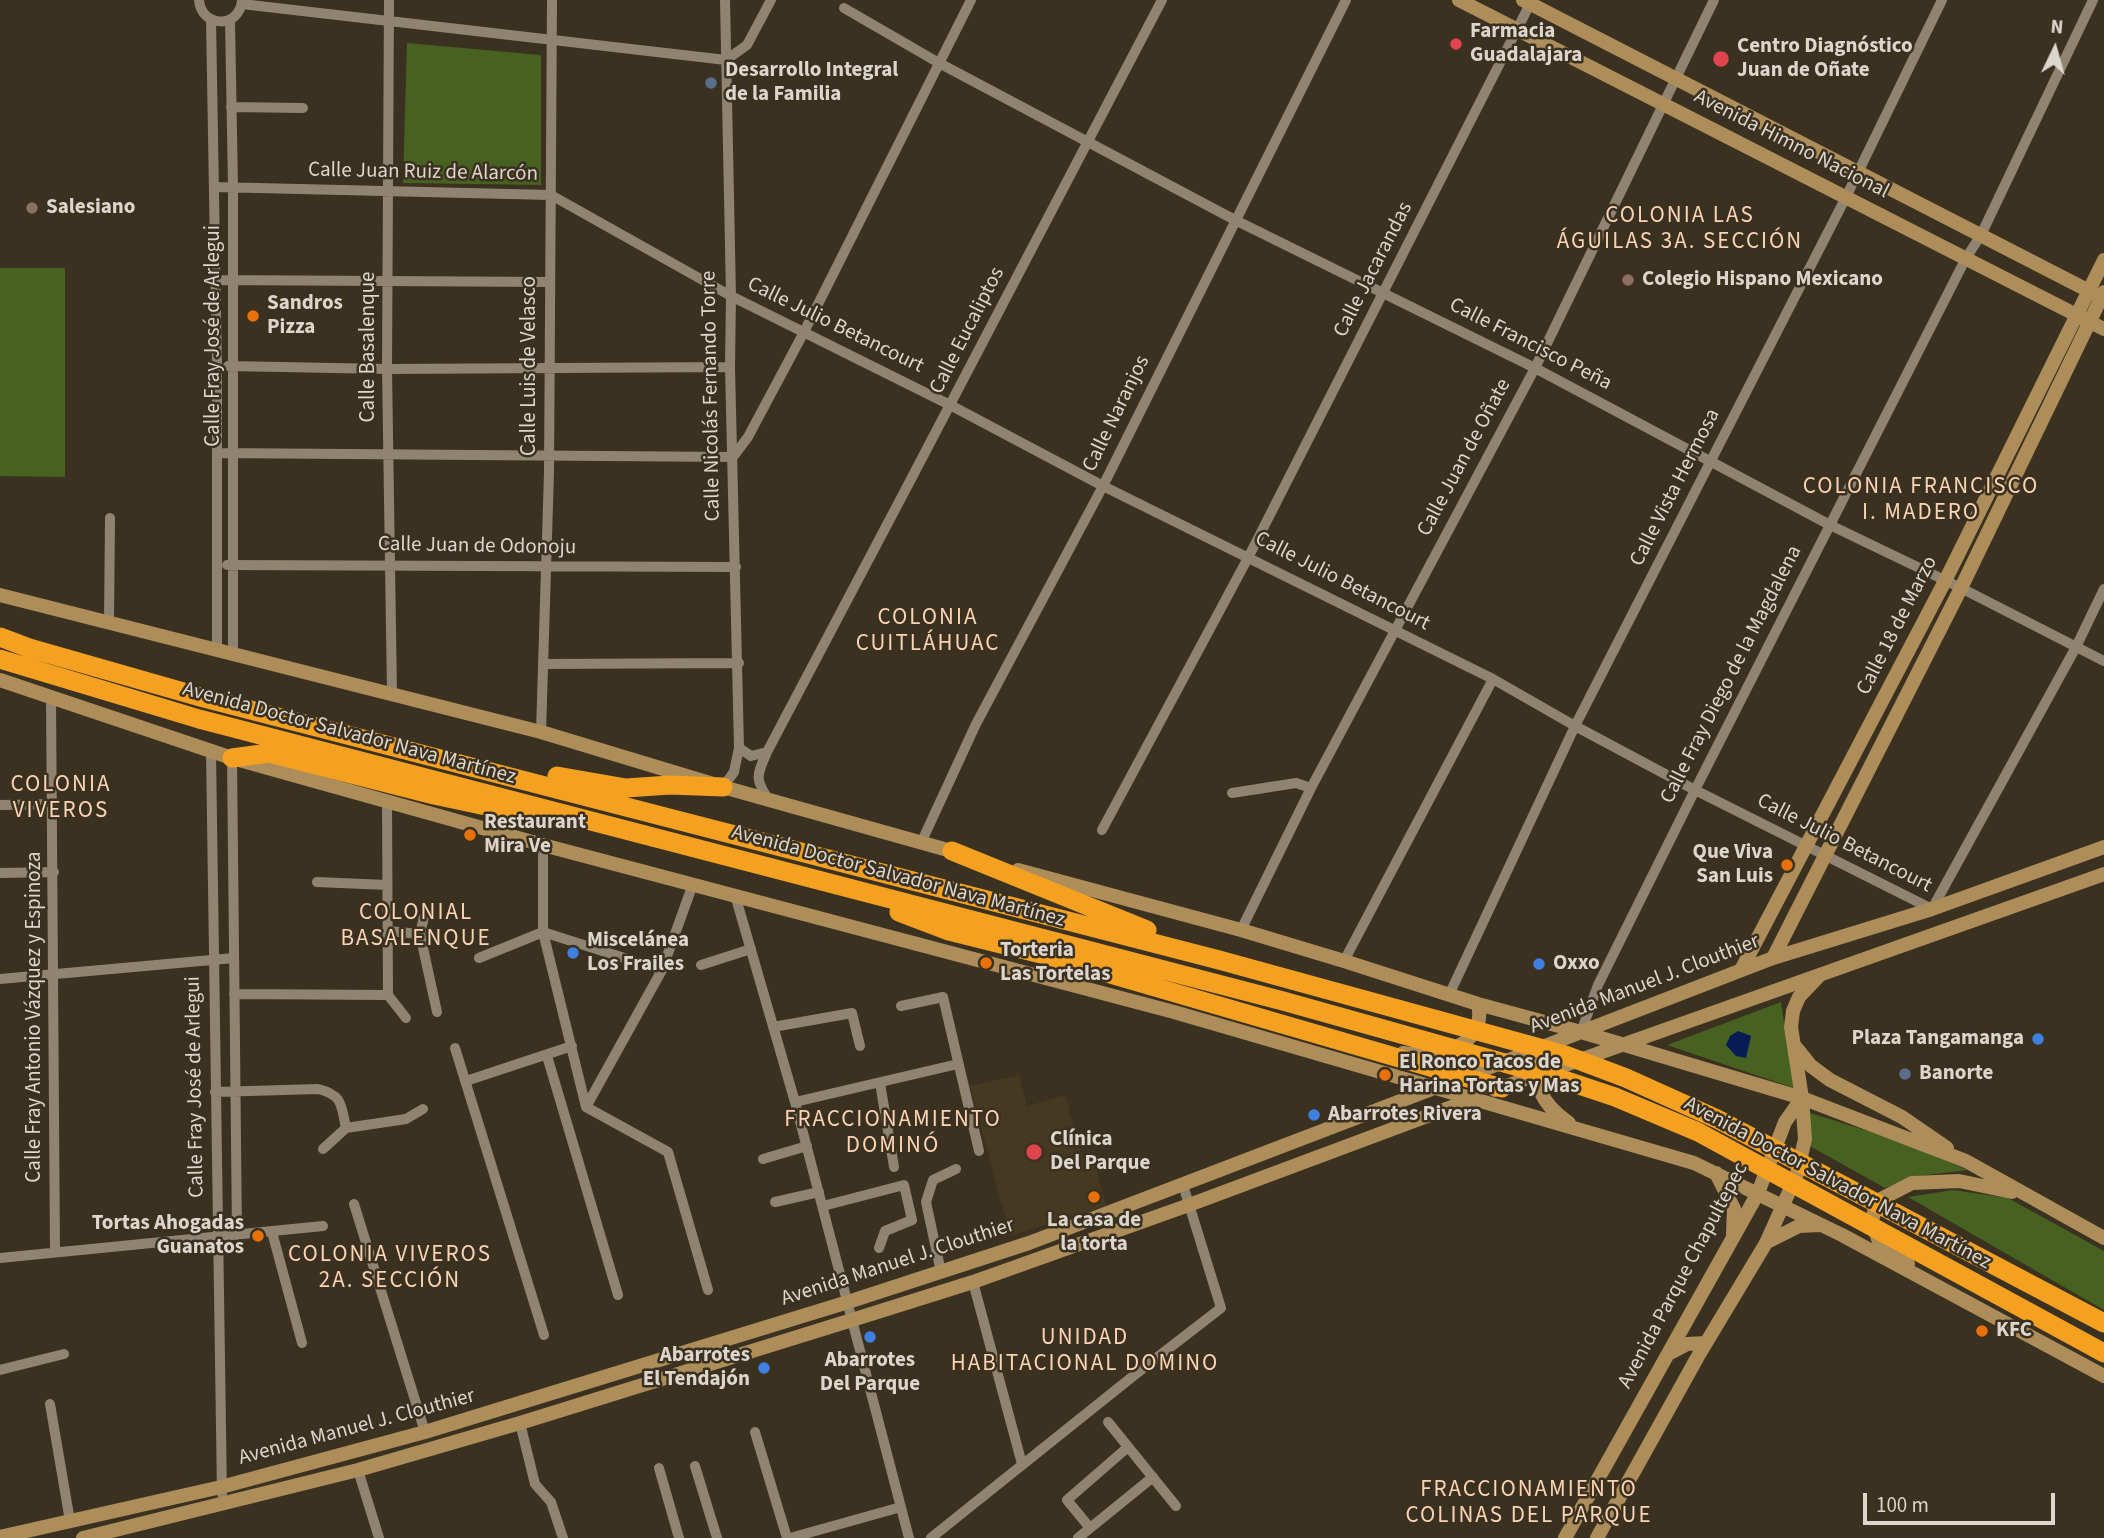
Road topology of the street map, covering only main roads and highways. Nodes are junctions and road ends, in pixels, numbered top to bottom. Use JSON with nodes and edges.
{"nodes":[{"id":1,"x":1459,"y":0,"type":"edge"},
{"id":2,"x":1528,"y":1,"type":"edge"},
{"id":3,"x":2104,"y":260,"type":"edge"},
{"id":4,"x":2099,"y":295,"type":"edge"},
{"id":5,"x":2075,"y":314,"type":"junction"},
{"id":6,"x":2089,"y":321,"type":"junction"},
{"id":7,"x":2104,"y":329,"type":"edge"},
{"id":8,"x":0,"y":595,"type":"edge"},
{"id":9,"x":0,"y":637,"type":"edge"},
{"id":10,"x":0,"y":659,"type":"edge"},
{"id":11,"x":0,"y":680,"type":"edge"},
{"id":12,"x":232,"y":758,"type":"junction"},
{"id":13,"x":461,"y":763,"type":"junction"},
{"id":14,"x":723,"y":787,"type":"junction"},
{"id":15,"x":604,"y":824,"type":"junction"},
{"id":16,"x":2104,"y":847,"type":"edge"},
{"id":17,"x":952,"y":851,"type":"junction"},
{"id":18,"x":793,"y":873,"type":"junction"},
{"id":19,"x":2104,"y":874,"type":"edge"},
{"id":20,"x":1932,"y":909,"type":"junction"},
{"id":21,"x":1935,"y":935,"type":"junction"},
{"id":22,"x":1041,"y":954,"type":"junction"},
{"id":23,"x":1773,"y":958,"type":"junction"},
{"id":24,"x":1219,"y":960,"type":"junction"},
{"id":25,"x":994,"y":963,"type":"junction"},
{"id":26,"x":1741,"y":970,"type":"junction"},
{"id":27,"x":1820,"y":975,"type":"junction"},
{"id":28,"x":1150,"y":986,"type":"junction"},
{"id":29,"x":1478,"y":1004,"type":"junction"},
{"id":30,"x":1174,"y":1012,"type":"junction"},
{"id":31,"x":1581,"y":1032,"type":"junction"},
{"id":32,"x":1793,"y":1044,"type":"junction"},
{"id":33,"x":1622,"y":1045,"type":"junction"},
{"id":34,"x":1367,"y":1048,"type":"junction"},
{"id":35,"x":1536,"y":1048,"type":"junction"},
{"id":36,"x":1536,"y":1074,"type":"junction"},
{"id":37,"x":1465,"y":1077,"type":"junction"},
{"id":38,"x":1502,"y":1087,"type":"junction"},
{"id":39,"x":1435,"y":1088,"type":"junction"},
{"id":40,"x":1802,"y":1098,"type":"junction"},
{"id":41,"x":1473,"y":1099,"type":"junction"},
{"id":42,"x":1576,"y":1128,"type":"junction"},
{"id":43,"x":1966,"y":1160,"type":"junction"},
{"id":44,"x":1716,"y":1173,"type":"junction"},
{"id":45,"x":1758,"y":1193,"type":"junction"},
{"id":46,"x":2027,"y":1195,"type":"junction"},
{"id":47,"x":1785,"y":1206,"type":"junction"},
{"id":48,"x":1821,"y":1225,"type":"junction"},
{"id":49,"x":1733,"y":1237,"type":"junction"},
{"id":50,"x":2104,"y":1238,"type":"edge"},
{"id":51,"x":1766,"y":1243,"type":"junction"},
{"id":52,"x":1937,"y":1287,"type":"junction"},
{"id":53,"x":2104,"y":1323,"type":"edge"},
{"id":54,"x":1706,"y":1343,"type":"junction"},
{"id":55,"x":2104,"y":1353,"type":"edge"},
{"id":56,"x":1666,"y":1355,"type":"junction"},
{"id":57,"x":2104,"y":1376,"type":"edge"},
{"id":58,"x":0,"y":1537,"type":"edge"},
{"id":59,"x":83,"y":1538,"type":"edge"},
{"id":60,"x":1565,"y":1538,"type":"edge"},
{"id":61,"x":1597,"y":1538,"type":"edge"}],
"edges":[{"from":1,"to":5,"type":"main road","name":"Avenida Himno Nacional"},
{"from":2,"to":4,"type":"main road","name":"Avenida Himno Nacional"},
{"from":3,"to":4,"type":"main road","name":"Calle 18 de Marzo"},
{"from":4,"to":5,"type":"main road","name":"Calle 18 de Marzo"},
{"from":4,"to":6,"type":"main road","name":"Calle 18 de Marzo"},
{"from":5,"to":6,"type":"main road","name":"Avenida Himno Nacional"},
{"from":5,"to":26,"type":"main road","name":"Calle 18 de Marzo"},
{"from":6,"to":7,"type":"main road","name":"Avenida Himno Nacional"},
{"from":6,"to":23,"type":"main road","name":"Calle 18 de Marzo"},
{"from":8,"to":14,"type":"main road","name":"Avenida Doctor Salvador Nava Martínez"},
{"from":9,"to":13,"type":"highway","name":"Avenida Doctor Salvador Nava Martínez"},
{"from":10,"to":15,"type":"highway","name":"Avenida Doctor Salvador Nava Martínez"},
{"from":11,"to":12,"type":"main road","name":"Avenida Doctor Salvador Nava Martínez"},
{"from":12,"to":15,"type":"highway"},
{"from":12,"to":25,"type":"main road","name":"Avenida Doctor Salvador Nava Martínez"},
{"from":13,"to":14,"type":"highway"},
{"from":13,"to":24,"type":"highway","name":"Avenida Doctor Salvador Nava Martínez"},
{"from":14,"to":17,"type":"main road","name":"Avenida Doctor Salvador Nava Martínez"},
{"from":15,"to":18,"type":"highway","name":"Avenida Doctor Salvador Nava Martínez"},
{"from":16,"to":20,"type":"main road","name":"Avenida Manuel J. Clouthier"},
{"from":17,"to":24,"type":"highway"},
{"from":17,"to":29,"type":"main road","name":"Avenida Doctor Salvador Nava Martínez"},
{"from":18,"to":22,"type":"highway"},
{"from":18,"to":55,"type":"highway","name":"Avenida Doctor Salvador Nava Martínez"},
{"from":19,"to":21,"type":"main road","name":"Avenida Manuel J. Clouthier"},
{"from":20,"to":21,"type":"main road"},
{"from":20,"to":23,"type":"main road","name":"Avenida Manuel J. Clouthier"},
{"from":21,"to":27,"type":"main road","name":"Avenida Manuel J. Clouthier"},
{"from":22,"to":25,"type":"main road"},
{"from":22,"to":28,"type":"highway"},
{"from":23,"to":26,"type":"main road","name":"Avenida Manuel J. Clouthier"},
{"from":24,"to":53,"type":"highway","name":"Avenida Doctor Salvador Nava Martínez"},
{"from":25,"to":30,"type":"main road","name":"Avenida Doctor Salvador Nava Martínez"},
{"from":26,"to":31,"type":"main road","name":"Avenida Manuel J. Clouthier"},
{"from":27,"to":32,"type":"main road"},
{"from":27,"to":33,"type":"main road","name":"Avenida Manuel J. Clouthier"},
{"from":28,"to":30,"type":"main road"},
{"from":28,"to":34,"type":"highway"},
{"from":29,"to":31,"type":"main road","name":"Avenida Doctor Salvador Nava Martínez"},
{"from":29,"to":34,"type":"main road"},
{"from":30,"to":39,"type":"main road","name":"Avenida Doctor Salvador Nava Martínez"},
{"from":31,"to":33,"type":"main road","name":"Avenida Doctor Salvador Nava Martínez"},
{"from":31,"to":35,"type":"main road","name":"Avenida Manuel J. Clouthier"},
{"from":32,"to":40,"type":"main road"},
{"from":32,"to":43,"type":"main road"},
{"from":33,"to":36,"type":"main road","name":"Avenida Manuel J. Clouthier"},
{"from":33,"to":40,"type":"main road","name":"Avenida Doctor Salvador Nava Martínez"},
{"from":34,"to":37,"type":"highway"},
{"from":35,"to":36,"type":"main road"},
{"from":35,"to":37,"type":"main road","name":"Avenida Manuel J. Clouthier"},
{"from":36,"to":38,"type":"main road","name":"Avenida Manuel J. Clouthier"},
{"from":36,"to":42,"type":"main road"},
{"from":37,"to":38,"type":"highway"},
{"from":37,"to":39,"type":"main road","name":"Avenida Manuel J. Clouthier"},
{"from":38,"to":41,"type":"main road","name":"Avenida Manuel J. Clouthier"},
{"from":39,"to":41,"type":"main road","name":"Avenida Doctor Salvador Nava Martínez"},
{"from":39,"to":58,"type":"main road","name":"Avenida Manuel J. Clouthier"},
{"from":40,"to":43,"type":"main road","name":"Avenida Doctor Salvador Nava Martínez"},
{"from":40,"to":45,"type":"main road","name":"Avenida Parque Chapultepec"},
{"from":40,"to":47,"type":"main road"},
{"from":41,"to":42,"type":"main road","name":"Avenida Doctor Salvador Nava Martínez"},
{"from":41,"to":59,"type":"main road","name":"Avenida Manuel J. Clouthier"},
{"from":42,"to":44,"type":"main road","name":"Avenida Doctor Salvador Nava Martínez"},
{"from":43,"to":46,"type":"main road","name":"Avenida Doctor Salvador Nava Martínez"},
{"from":44,"to":45,"type":"main road","name":"Avenida Doctor Salvador Nava Martínez"},
{"from":44,"to":49,"type":"main road"},
{"from":45,"to":47,"type":"main road","name":"Avenida Doctor Salvador Nava Martínez"},
{"from":45,"to":49,"type":"main road","name":"Avenida Parque Chapultepec"},
{"from":46,"to":50,"type":"main road","name":"Avenida Doctor Salvador Nava Martínez"},
{"from":46,"to":52,"type":"main road"},
{"from":47,"to":48,"type":"main road","name":"Avenida Doctor Salvador Nava Martínez"},
{"from":47,"to":51,"type":"main road"},
{"from":48,"to":51,"type":"main road"},
{"from":48,"to":52,"type":"main road","name":"Avenida Doctor Salvador Nava Martínez"},
{"from":49,"to":56,"type":"main road","name":"Avenida Parque Chapultepec"},
{"from":51,"to":54,"type":"main road"},
{"from":52,"to":57,"type":"main road","name":"Avenida Doctor Salvador Nava Martínez"},
{"from":54,"to":56,"type":"main road"},
{"from":54,"to":61,"type":"main road"},
{"from":56,"to":60,"type":"main road","name":"Avenida Parque Chapultepec"}]}
